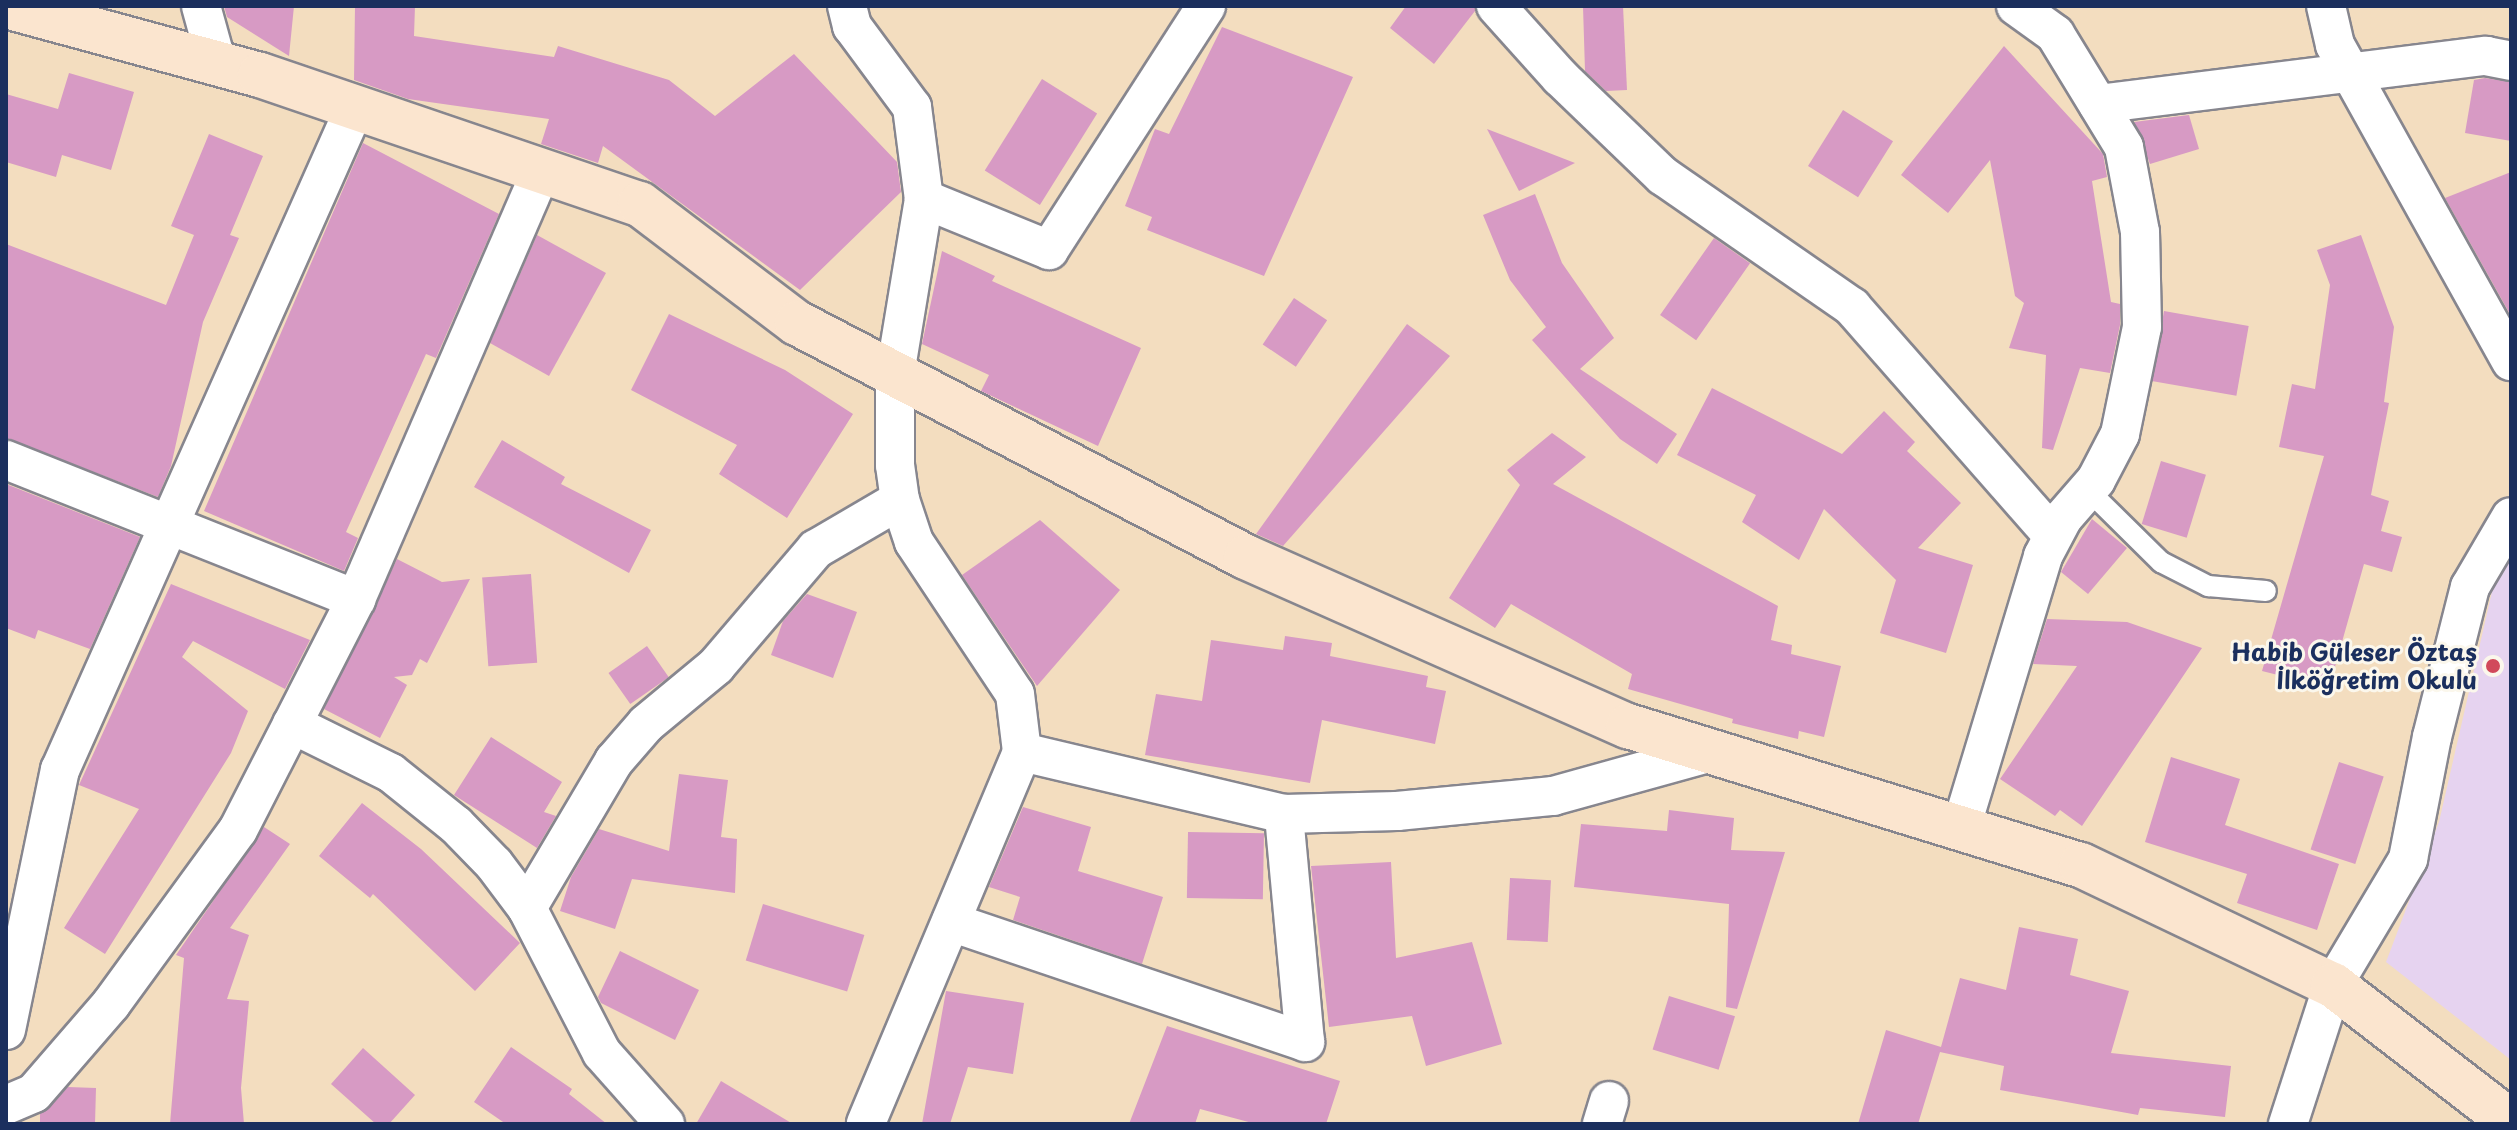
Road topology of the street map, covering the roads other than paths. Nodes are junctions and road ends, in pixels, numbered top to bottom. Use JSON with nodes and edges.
{"nodes":[{"id":1,"x":6,"y":6,"type":"edge"},
{"id":2,"x":201,"y":6,"type":"edge"},
{"id":3,"x":847,"y":6,"type":"edge"},
{"id":4,"x":1206,"y":6,"type":"edge"},
{"id":5,"x":1496,"y":6,"type":"edge"},
{"id":6,"x":2016,"y":6,"type":"edge"},
{"id":7,"x":2326,"y":6,"type":"edge"},
{"id":8,"x":2511,"y":61,"type":"edge"},
{"id":9,"x":217,"y":64,"type":"junction"},
{"id":10,"x":2350,"y":72,"type":"junction"},
{"id":11,"x":2098,"y":104,"type":"junction"},
{"id":12,"x":355,"y":107,"type":"junction"},
{"id":13,"x":541,"y":171,"type":"junction"},
{"id":14,"x":924,"y":199,"type":"junction"},
{"id":15,"x":2511,"y":361,"type":"edge"},
{"id":16,"x":895,"y":374,"type":"junction"},
{"id":17,"x":6,"y":460,"type":"edge"},
{"id":18,"x":2088,"y":490,"type":"junction"},
{"id":19,"x":900,"y":500,"type":"junction"},
{"id":20,"x":2511,"y":517,"type":"edge"},
{"id":21,"x":169,"y":525,"type":"junction"},
{"id":22,"x":2052,"y":535,"type":"junction"},
{"id":23,"x":2266,"y":591,"type":"dead end"},
{"id":24,"x":356,"y":599,"type":"junction"},
{"id":25,"x":292,"y":724,"type":"junction"},
{"id":26,"x":1022,"y":752,"type":"junction"},
{"id":27,"x":1712,"y":752,"type":"junction"},
{"id":28,"x":1284,"y":814,"type":"junction"},
{"id":29,"x":1961,"y":828,"type":"junction"},
{"id":30,"x":527,"y":908,"type":"junction"},
{"id":31,"x":951,"y":922,"type":"junction"},
{"id":32,"x":2333,"y":985,"type":"junction"},
{"id":33,"x":6,"y":1030,"type":"edge"},
{"id":34,"x":6,"y":1105,"type":"edge"},
{"id":35,"x":2511,"y":1122,"type":"edge"},
{"id":36,"x":665,"y":1124,"type":"edge"},
{"id":37,"x":866,"y":1124,"type":"edge"},
{"id":38,"x":2288,"y":1124,"type":"edge"}],
"edges":[{"from":1,"to":9,"type":"street"},
{"from":2,"to":9,"type":"street"},
{"from":3,"to":14,"type":"street"},
{"from":4,"to":14,"type":"street"},
{"from":5,"to":22,"type":"street"},
{"from":6,"to":11,"type":"street"},
{"from":7,"to":10,"type":"street"},
{"from":8,"to":10,"type":"street"},
{"from":9,"to":12,"type":"street"},
{"from":10,"to":11,"type":"street"},
{"from":10,"to":15,"type":"street"},
{"from":11,"to":18,"type":"street"},
{"from":12,"to":13,"type":"street"},
{"from":12,"to":21,"type":"street"},
{"from":13,"to":16,"type":"street"},
{"from":13,"to":24,"type":"street"},
{"from":14,"to":16,"type":"street"},
{"from":16,"to":19,"type":"street"},
{"from":16,"to":27,"type":"street"},
{"from":17,"to":21,"type":"street"},
{"from":18,"to":22,"type":"street"},
{"from":18,"to":23,"type":"lane"},
{"from":19,"to":26,"type":"street"},
{"from":19,"to":30,"type":"street"},
{"from":20,"to":32,"type":"street"},
{"from":21,"to":24,"type":"street"},
{"from":21,"to":33,"type":"street"},
{"from":22,"to":29,"type":"street"},
{"from":24,"to":25,"type":"street"},
{"from":25,"to":30,"type":"street"},
{"from":25,"to":34,"type":"street"},
{"from":26,"to":28,"type":"street"},
{"from":26,"to":31,"type":"street"},
{"from":27,"to":28,"type":"street"},
{"from":27,"to":29,"type":"street"},
{"from":28,"to":31,"type":"street"},
{"from":29,"to":32,"type":"street"},
{"from":30,"to":36,"type":"street"},
{"from":31,"to":37,"type":"street"},
{"from":32,"to":35,"type":"street"},
{"from":32,"to":38,"type":"street"}]}
